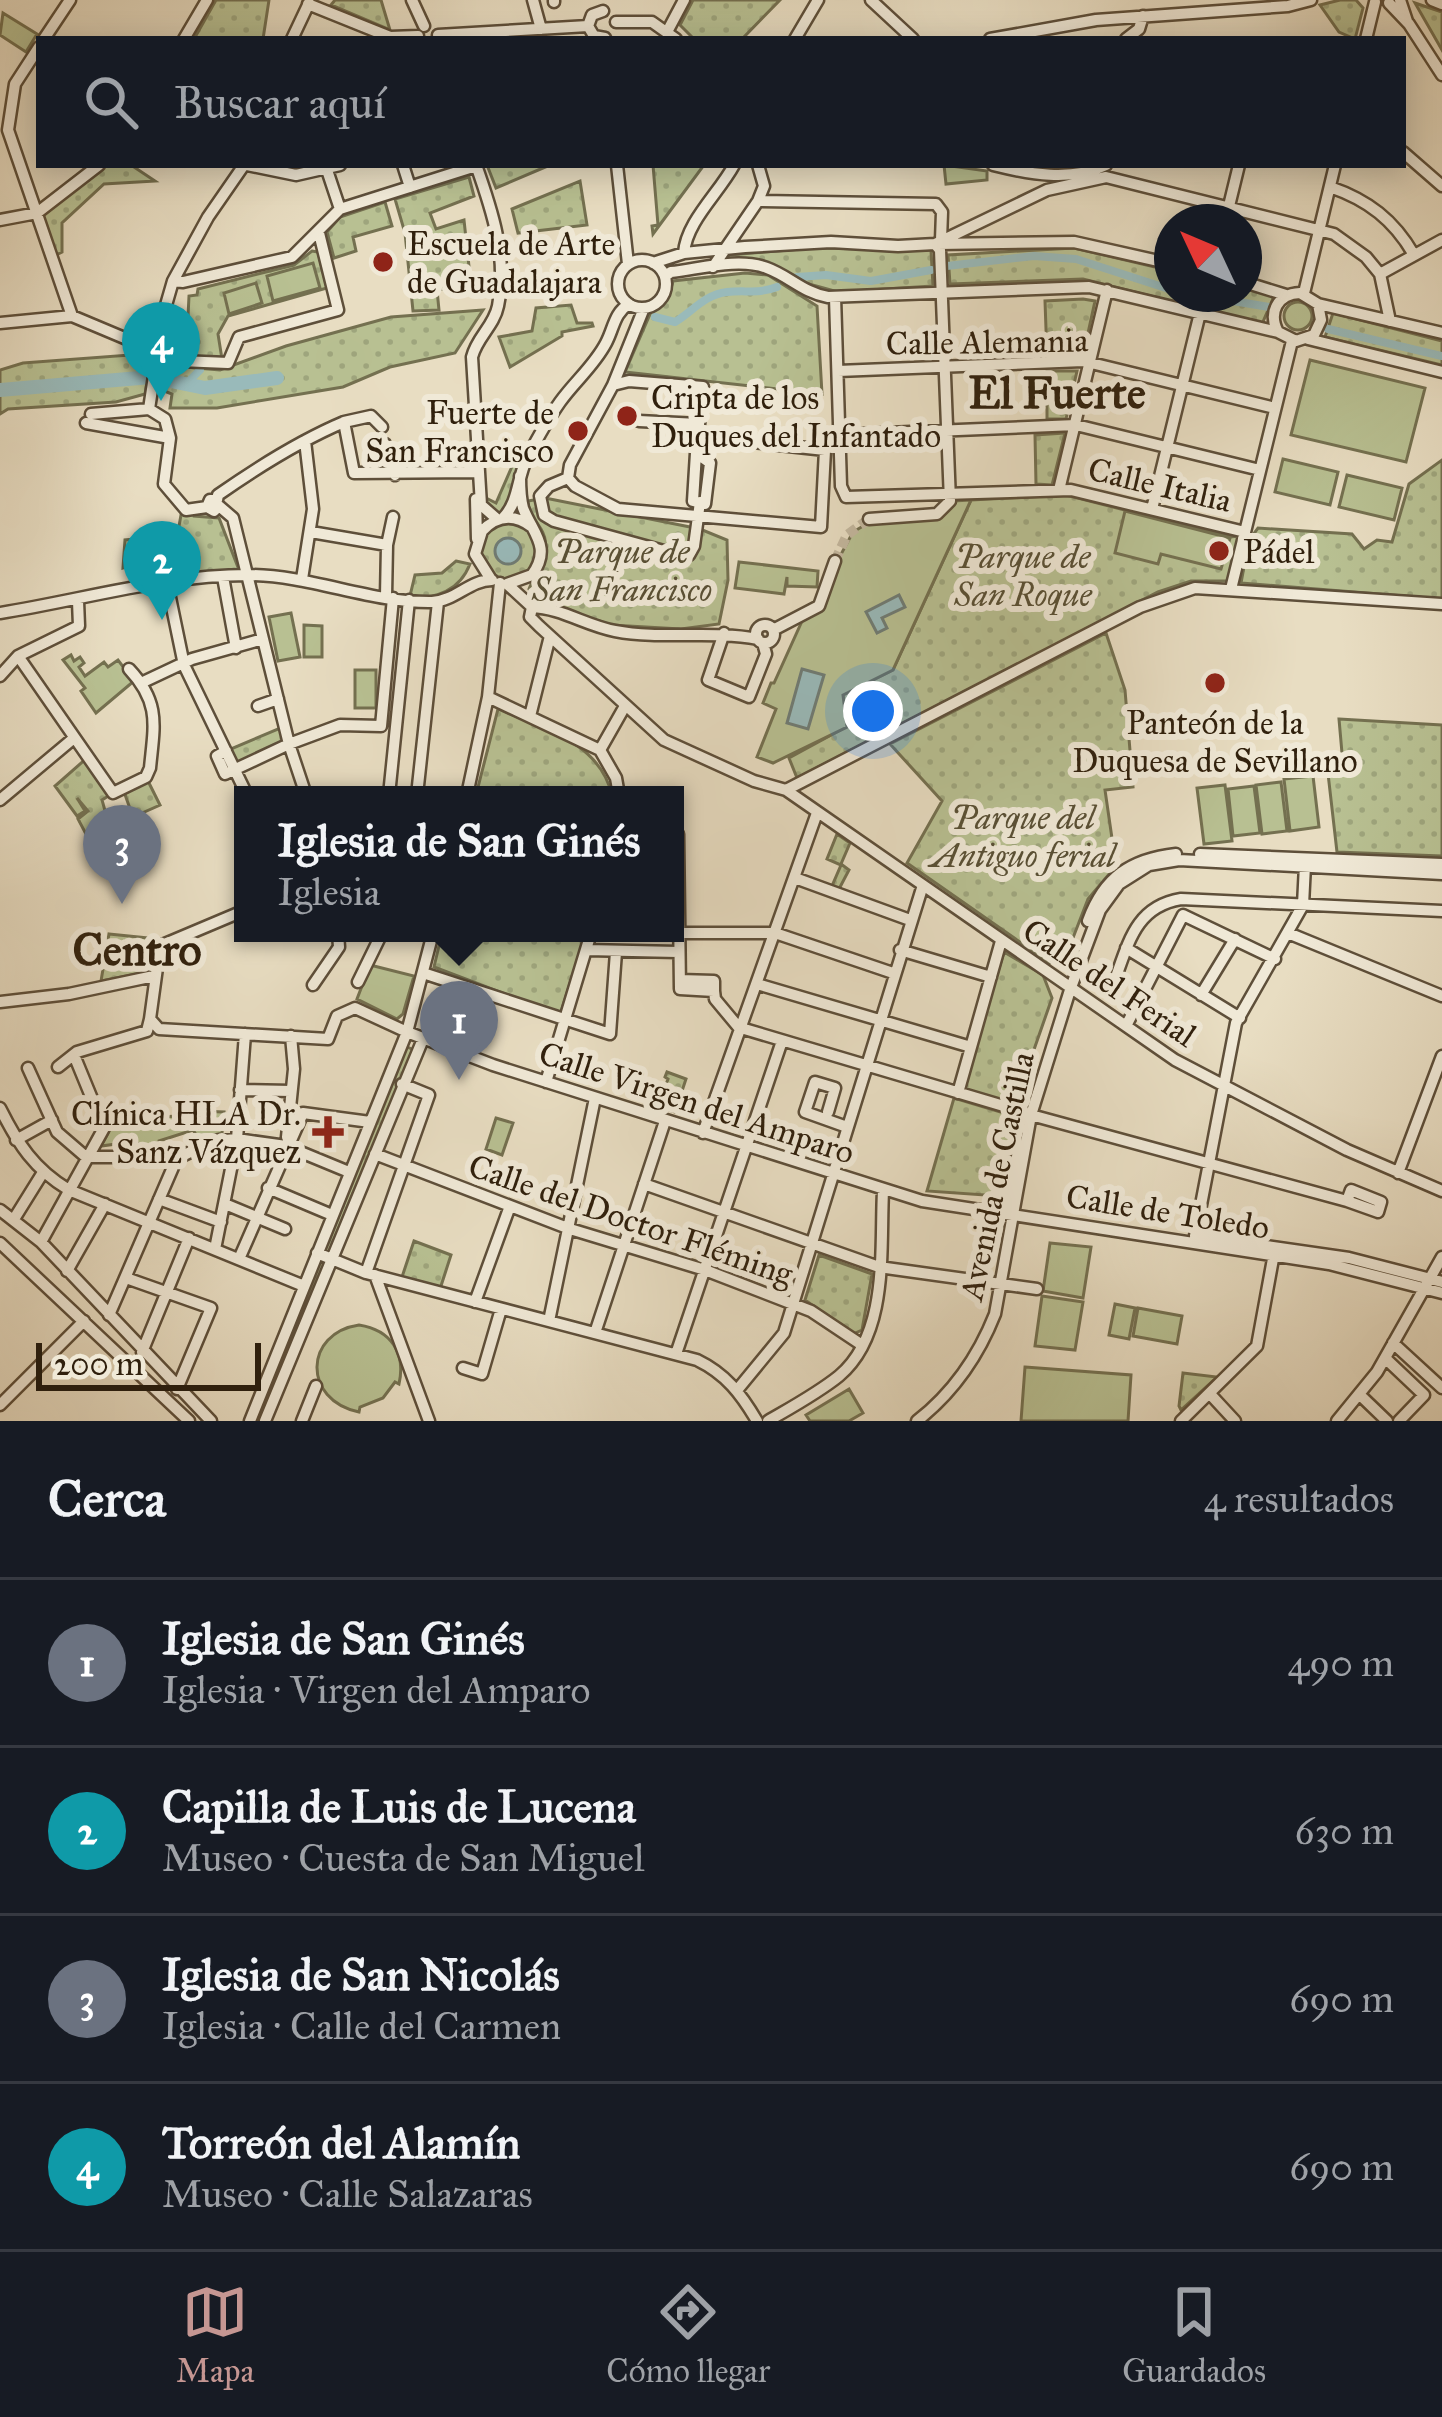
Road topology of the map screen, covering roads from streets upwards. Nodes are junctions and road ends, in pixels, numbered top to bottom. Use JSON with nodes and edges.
{"nodes":[{"id":1,"x":70,"y":0,"type":"edge"},
{"id":2,"x":207,"y":0,"type":"edge"},
{"id":3,"x":412,"y":0,"type":"edge"},
{"id":4,"x":533,"y":0,"type":"edge"},
{"id":5,"x":684,"y":0,"type":"edge"},
{"id":6,"x":818,"y":0,"type":"edge"},
{"id":7,"x":871,"y":0,"type":"edge"},
{"id":8,"x":1310,"y":0,"type":"edge"},
{"id":9,"x":1432,"y":0,"type":"edge"},
{"id":10,"x":1386,"y":1,"type":"edge"},
{"id":11,"x":309,"y":2,"type":"edge"},
{"id":12,"x":1442,"y":4,"type":"edge"},
{"id":13,"x":602,"y":5,"type":"edge"},
{"id":14,"x":1143,"y":16,"type":"junction"},
{"id":15,"x":616,"y":22,"type":"junction"},
{"id":16,"x":589,"y":26,"type":"junction"},
{"id":17,"x":542,"y":28,"type":"junction"},
{"id":18,"x":420,"y":34,"type":"edge"},
{"id":19,"x":671,"y":35,"type":"edge"},
{"id":20,"x":46,"y":36,"type":"edge"},
{"id":21,"x":186,"y":36,"type":"edge"},
{"id":22,"x":293,"y":36,"type":"edge"},
{"id":23,"x":388,"y":36,"type":"edge"},
{"id":24,"x":450,"y":36,"type":"edge"},
{"id":25,"x":594,"y":36,"type":"edge"},
{"id":26,"x":609,"y":36,"type":"edge"},
{"id":27,"x":797,"y":36,"type":"edge"},
{"id":28,"x":910,"y":36,"type":"edge"},
{"id":29,"x":1006,"y":36,"type":"edge"},
{"id":30,"x":1129,"y":36,"type":"edge"},
{"id":31,"x":1368,"y":36,"type":"edge"},
{"id":32,"x":36,"y":52,"type":"edge"},
{"id":33,"x":1442,"y":75,"type":"edge"},
{"id":34,"x":1406,"y":155,"type":"edge"},
{"id":35,"x":96,"y":168,"type":"edge"},
{"id":36,"x":244,"y":168,"type":"edge"},
{"id":37,"x":261,"y":168,"type":"edge"},
{"id":38,"x":322,"y":168,"type":"edge"},
{"id":39,"x":326,"y":168,"type":"edge"},
{"id":40,"x":404,"y":168,"type":"edge"},
{"id":41,"x":470,"y":168,"type":"edge"},
{"id":42,"x":477,"y":168,"type":"edge"},
{"id":43,"x":617,"y":168,"type":"edge"},
{"id":44,"x":732,"y":168,"type":"edge"},
{"id":45,"x":759,"y":168,"type":"edge"},
{"id":46,"x":1006,"y":168,"type":"edge"},
{"id":47,"x":1096,"y":168,"type":"edge"},
{"id":48,"x":1136,"y":168,"type":"edge"},
{"id":49,"x":1238,"y":168,"type":"edge"},
{"id":50,"x":1334,"y":168,"type":"edge"},
{"id":51,"x":1132,"y":181,"type":"junction"},
{"id":52,"x":1442,"y":186,"type":"edge"},
{"id":53,"x":410,"y":187,"type":"junction"},
{"id":54,"x":1330,"y":187,"type":"junction"},
{"id":55,"x":758,"y":201,"type":"junction"},
{"id":56,"x":1221,"y":204,"type":"edge"},
{"id":57,"x":1229,"y":204,"type":"edge"},
{"id":58,"x":340,"y":209,"type":"junction"},
{"id":59,"x":37,"y":214,"type":"junction"},
{"id":60,"x":1262,"y":214,"type":"edge"},
{"id":61,"x":0,"y":220,"type":"edge"},
{"id":62,"x":1320,"y":228,"type":"junction"},
{"id":63,"x":737,"y":231,"type":"junction"},
{"id":64,"x":319,"y":233,"type":"junction"},
{"id":65,"x":1442,"y":240,"type":"edge"},
{"id":66,"x":938,"y":242,"type":"junction"},
{"id":67,"x":746,"y":248,"type":"junction"},
{"id":68,"x":724,"y":250,"type":"junction"},
{"id":69,"x":684,"y":253,"type":"junction"},
{"id":70,"x":1414,"y":255,"type":"junction"},
{"id":71,"x":1154,"y":261,"type":"edge"},
{"id":72,"x":653,"y":263,"type":"junction"},
{"id":73,"x":628,"y":264,"type":"junction"},
{"id":74,"x":713,"y":267,"type":"junction"},
{"id":75,"x":1380,"y":274,"type":"junction"},
{"id":76,"x":665,"y":276,"type":"junction"},
{"id":77,"x":173,"y":281,"type":"junction"},
{"id":78,"x":1262,"y":288,"type":"edge"},
{"id":79,"x":1107,"y":290,"type":"junction"},
{"id":80,"x":942,"y":292,"type":"junction"},
{"id":81,"x":1304,"y":293,"type":"junction"},
{"id":82,"x":1286,"y":295,"type":"junction"},
{"id":83,"x":835,"y":297,"type":"junction"},
{"id":84,"x":624,"y":299,"type":"junction"},
{"id":85,"x":1318,"y":304,"type":"junction"},
{"id":86,"x":644,"y":308,"type":"junction"},
{"id":87,"x":1200,"y":313,"type":"junction"},
{"id":88,"x":72,"y":316,"type":"junction"},
{"id":89,"x":1390,"y":321,"type":"junction"},
{"id":90,"x":0,"y":323,"type":"edge"},
{"id":91,"x":1278,"y":332,"type":"junction"},
{"id":92,"x":1442,"y":333,"type":"edge"},
{"id":93,"x":1308,"y":339,"type":"junction"},
{"id":94,"x":1292,"y":340,"type":"junction"},
{"id":95,"x":155,"y":358,"type":"junction"},
{"id":96,"x":1090,"y":363,"type":"junction"},
{"id":97,"x":945,"y":367,"type":"junction"},
{"id":98,"x":838,"y":371,"type":"junction"},
{"id":99,"x":1442,"y":372,"type":"edge"},
{"id":100,"x":613,"y":385,"type":"junction"},
{"id":101,"x":1182,"y":386,"type":"junction"},
{"id":102,"x":1275,"y":408,"type":"junction"},
{"id":103,"x":149,"y":409,"type":"junction"},
{"id":104,"x":639,"y":421,"type":"dead end"},
{"id":105,"x":344,"y":422,"type":"junction"},
{"id":106,"x":1074,"y":425,"type":"junction"},
{"id":107,"x":382,"y":428,"type":"dead end"},
{"id":108,"x":698,"y":430,"type":"junction"},
{"id":109,"x":947,"y":430,"type":"junction"},
{"id":110,"x":839,"y":435,"type":"junction"},
{"id":111,"x":170,"y":438,"type":"junction"},
{"id":112,"x":305,"y":441,"type":"junction"},
{"id":113,"x":385,"y":444,"type":"dead end"},
{"id":114,"x":1167,"y":447,"type":"junction"},
{"id":115,"x":1260,"y":470,"type":"junction"},
{"id":116,"x":477,"y":472,"type":"junction"},
{"id":117,"x":395,"y":475,"type":"junction"},
{"id":118,"x":520,"y":476,"type":"junction"},
{"id":119,"x":568,"y":478,"type":"junction"},
{"id":120,"x":1059,"y":490,"type":"junction"},
{"id":121,"x":950,"y":494,"type":"junction"},
{"id":122,"x":215,"y":504,"type":"junction"},
{"id":123,"x":699,"y":505,"type":"junction"},
{"id":124,"x":1152,"y":509,"type":"junction"},
{"id":125,"x":393,"y":517,"type":"dead end"},
{"id":126,"x":500,"y":519,"type":"junction"},
{"id":127,"x":869,"y":519,"type":"dead end"},
{"id":128,"x":532,"y":527,"type":"junction"},
{"id":129,"x":311,"y":532,"type":"junction"},
{"id":130,"x":1245,"y":532,"type":"junction"},
{"id":131,"x":477,"y":539,"type":"junction"},
{"id":132,"x":387,"y":545,"type":"junction"},
{"id":133,"x":835,"y":561,"type":"tunnel mouth"},
{"id":134,"x":477,"y":562,"type":"junction"},
{"id":135,"x":249,"y":575,"type":"junction"},
{"id":136,"x":532,"y":575,"type":"junction"},
{"id":137,"x":223,"y":577,"type":"junction"},
{"id":138,"x":302,"y":579,"type":"junction"},
{"id":139,"x":167,"y":583,"type":"junction"},
{"id":140,"x":505,"y":583,"type":"junction"},
{"id":141,"x":1231,"y":589,"type":"junction"},
{"id":142,"x":390,"y":597,"type":"junction"},
{"id":143,"x":409,"y":600,"type":"junction"},
{"id":144,"x":443,"y":600,"type":"junction"},
{"id":145,"x":79,"y":601,"type":"junction"},
{"id":146,"x":1442,"y":604,"type":"edge"},
{"id":147,"x":500,"y":607,"type":"junction"},
{"id":148,"x":534,"y":610,"type":"junction"},
{"id":149,"x":0,"y":613,"type":"edge"},
{"id":150,"x":724,"y":633,"type":"junction"},
{"id":151,"x":550,"y":636,"type":"junction"},
{"id":152,"x":263,"y":639,"type":"junction"},
{"id":153,"x":760,"y":641,"type":"junction"},
{"id":154,"x":236,"y":648,"type":"junction"},
{"id":155,"x":18,"y":656,"type":"junction"},
{"id":156,"x":184,"y":665,"type":"junction"},
{"id":157,"x":129,"y":669,"type":"dead end"},
{"id":158,"x":0,"y":676,"type":"edge"},
{"id":159,"x":142,"y":683,"type":"junction"},
{"id":160,"x":488,"y":697,"type":"junction"},
{"id":161,"x":278,"y":699,"type":"junction"},
{"id":162,"x":259,"y":706,"type":"dead end"},
{"id":163,"x":625,"y":706,"type":"junction"},
{"id":164,"x":530,"y":716,"type":"junction"},
{"id":165,"x":74,"y":738,"type":"junction"},
{"id":166,"x":290,"y":744,"type":"junction"},
{"id":167,"x":600,"y":750,"type":"junction"},
{"id":168,"x":392,"y":768,"type":"junction"},
{"id":169,"x":235,"y":769,"type":"junction"},
{"id":170,"x":419,"y":772,"type":"junction"},
{"id":171,"x":243,"y":786,"type":"edge"},
{"id":172,"x":303,"y":786,"type":"edge"},
{"id":173,"x":390,"y":786,"type":"edge"},
{"id":174,"x":418,"y":786,"type":"edge"},
{"id":175,"x":469,"y":786,"type":"edge"},
{"id":176,"x":617,"y":786,"type":"edge"},
{"id":177,"x":786,"y":790,"type":"junction"},
{"id":178,"x":0,"y":800,"type":"edge"},
{"id":179,"x":818,"y":813,"type":"junction"},
{"id":180,"x":1306,"y":863,"type":"junction"},
{"id":181,"x":1442,"y":864,"type":"edge"},
{"id":182,"x":1442,"y":874,"type":"edge"},
{"id":183,"x":795,"y":878,"type":"junction"},
{"id":184,"x":923,"y":885,"type":"junction"},
{"id":185,"x":1303,"y":905,"type":"junction"},
{"id":186,"x":1442,"y":911,"type":"edge"},
{"id":187,"x":234,"y":914,"type":"edge"},
{"id":188,"x":910,"y":920,"type":"junction"},
{"id":189,"x":775,"y":933,"type":"junction"},
{"id":190,"x":1288,"y":933,"type":"junction"},
{"id":191,"x":684,"y":934,"type":"edge"},
{"id":192,"x":1235,"y":939,"type":"junction"},
{"id":193,"x":1001,"y":941,"type":"junction"},
{"id":194,"x":338,"y":942,"type":"edge"},
{"id":195,"x":378,"y":942,"type":"edge"},
{"id":196,"x":431,"y":942,"type":"edge"},
{"id":197,"x":589,"y":942,"type":"edge"},
{"id":198,"x":679,"y":942,"type":"edge"},
{"id":199,"x":1126,"y":948,"type":"junction"},
{"id":200,"x":587,"y":950,"type":"junction"},
{"id":201,"x":900,"y":950,"type":"junction"},
{"id":202,"x":616,"y":952,"type":"junction"},
{"id":203,"x":678,"y":952,"type":"junction"},
{"id":204,"x":1275,"y":958,"type":"junction"},
{"id":205,"x":1155,"y":967,"type":"junction"},
{"id":206,"x":423,"y":973,"type":"junction"},
{"id":207,"x":893,"y":973,"type":"junction"},
{"id":208,"x":1117,"y":974,"type":"dead end"},
{"id":209,"x":154,"y":976,"type":"junction"},
{"id":210,"x":991,"y":977,"type":"junction"},
{"id":211,"x":358,"y":982,"type":"dead end"},
{"id":212,"x":757,"y":984,"type":"junction"},
{"id":213,"x":313,"y":985,"type":"dead end"},
{"id":214,"x":1067,"y":988,"type":"junction"},
{"id":215,"x":1202,"y":995,"type":"junction"},
{"id":216,"x":1442,"y":997,"type":"edge"},
{"id":217,"x":0,"y":1002,"type":"edge"},
{"id":218,"x":1240,"y":1018,"type":"junction"},
{"id":219,"x":880,"y":1020,"type":"junction"},
{"id":220,"x":566,"y":1021,"type":"junction"},
{"id":221,"x":154,"y":1024,"type":"junction"},
{"id":222,"x":1126,"y":1026,"type":"junction"},
{"id":223,"x":741,"y":1029,"type":"junction"},
{"id":224,"x":407,"y":1032,"type":"junction"},
{"id":225,"x":245,"y":1034,"type":"junction"},
{"id":226,"x":291,"y":1036,"type":"junction"},
{"id":227,"x":423,"y":1039,"type":"junction"},
{"id":228,"x":782,"y":1041,"type":"junction"},
{"id":229,"x":971,"y":1047,"type":"junction"},
{"id":230,"x":74,"y":1055,"type":"junction"},
{"id":231,"x":1442,"y":1056,"type":"edge"},
{"id":232,"x":58,"y":1067,"type":"dead end"},
{"id":233,"x":866,"y":1067,"type":"junction"},
{"id":234,"x":28,"y":1069,"type":"dead end"},
{"id":235,"x":387,"y":1079,"type":"junction"},
{"id":236,"x":546,"y":1082,"type":"junction"},
{"id":237,"x":405,"y":1084,"type":"junction"},
{"id":238,"x":1224,"y":1087,"type":"junction"},
{"id":239,"x":240,"y":1090,"type":"junction"},
{"id":240,"x":1436,"y":1090,"type":"edge"},
{"id":241,"x":291,"y":1091,"type":"junction"},
{"id":242,"x":958,"y":1094,"type":"junction"},
{"id":243,"x":595,"y":1098,"type":"junction"},
{"id":244,"x":0,"y":1108,"type":"edge"},
{"id":245,"x":828,"y":1112,"type":"dead end"},
{"id":246,"x":1028,"y":1113,"type":"junction"},
{"id":247,"x":52,"y":1120,"type":"junction"},
{"id":248,"x":665,"y":1121,"type":"junction"},
{"id":249,"x":370,"y":1122,"type":"junction"},
{"id":250,"x":848,"y":1127,"type":"junction"},
{"id":251,"x":703,"y":1133,"type":"junction"},
{"id":252,"x":237,"y":1139,"type":"junction"},
{"id":253,"x":16,"y":1140,"type":"junction"},
{"id":254,"x":286,"y":1146,"type":"junction"},
{"id":255,"x":746,"y":1147,"type":"junction"},
{"id":256,"x":375,"y":1154,"type":"junction"},
{"id":257,"x":89,"y":1158,"type":"junction"},
{"id":258,"x":177,"y":1158,"type":"junction"},
{"id":259,"x":1208,"y":1163,"type":"junction"},
{"id":260,"x":404,"y":1166,"type":"junction"},
{"id":261,"x":350,"y":1172,"type":"junction"},
{"id":262,"x":1398,"y":1173,"type":"junction"},
{"id":263,"x":42,"y":1174,"type":"junction"},
{"id":264,"x":834,"y":1175,"type":"junction"},
{"id":265,"x":644,"y":1184,"type":"junction"},
{"id":266,"x":268,"y":1188,"type":"junction"},
{"id":267,"x":69,"y":1190,"type":"junction"},
{"id":268,"x":884,"y":1191,"type":"junction"},
{"id":269,"x":1442,"y":1191,"type":"edge"},
{"id":270,"x":159,"y":1199,"type":"junction"},
{"id":271,"x":1347,"y":1201,"type":"dead end"},
{"id":272,"x":104,"y":1204,"type":"junction"},
{"id":273,"x":225,"y":1204,"type":"junction"},
{"id":274,"x":510,"y":1206,"type":"junction"},
{"id":275,"x":0,"y":1210,"type":"edge"},
{"id":276,"x":1012,"y":1212,"type":"junction"},
{"id":277,"x":723,"y":1213,"type":"junction"},
{"id":278,"x":332,"y":1215,"type":"junction"},
{"id":279,"x":257,"y":1216,"type":"junction"},
{"id":280,"x":14,"y":1219,"type":"junction"},
{"id":281,"x":149,"y":1222,"type":"junction"},
{"id":282,"x":221,"y":1222,"type":"junction"},
{"id":283,"x":285,"y":1229,"type":"dead end"},
{"id":284,"x":570,"y":1229,"type":"junction"},
{"id":285,"x":1195,"y":1236,"type":"junction"},
{"id":286,"x":189,"y":1238,"type":"junction"},
{"id":287,"x":41,"y":1242,"type":"junction"},
{"id":288,"x":0,"y":1243,"type":"edge"},
{"id":289,"x":624,"y":1245,"type":"junction"},
{"id":290,"x":812,"y":1246,"type":"junction"},
{"id":291,"x":215,"y":1249,"type":"junction"},
{"id":292,"x":1274,"y":1251,"type":"junction"},
{"id":293,"x":317,"y":1252,"type":"junction"},
{"id":294,"x":1442,"y":1257,"type":"edge"},
{"id":295,"x":239,"y":1259,"type":"junction"},
{"id":296,"x":333,"y":1259,"type":"junction"},
{"id":297,"x":879,"y":1267,"type":"junction"},
{"id":298,"x":705,"y":1270,"type":"junction"},
{"id":299,"x":67,"y":1271,"type":"junction"},
{"id":300,"x":370,"y":1274,"type":"junction"},
{"id":301,"x":126,"y":1278,"type":"junction"},
{"id":302,"x":1425,"y":1282,"type":"junction"},
{"id":303,"x":1442,"y":1282,"type":"edge"},
{"id":304,"x":1003,"y":1284,"type":"junction"},
{"id":305,"x":304,"y":1286,"type":"junction"},
{"id":306,"x":1037,"y":1289,"type":"dead end"},
{"id":307,"x":1442,"y":1293,"type":"edge"},
{"id":308,"x":166,"y":1294,"type":"junction"},
{"id":309,"x":476,"y":1302,"type":"junction"},
{"id":310,"x":794,"y":1305,"type":"junction"},
{"id":311,"x":501,"y":1309,"type":"junction"},
{"id":312,"x":109,"y":1315,"type":"junction"},
{"id":313,"x":84,"y":1321,"type":"junction"},
{"id":314,"x":549,"y":1321,"type":"junction"},
{"id":315,"x":595,"y":1333,"type":"junction"},
{"id":316,"x":1393,"y":1343,"type":"junction"},
{"id":317,"x":862,"y":1345,"type":"junction"},
{"id":318,"x":142,"y":1352,"type":"junction"},
{"id":319,"x":676,"y":1354,"type":"junction"},
{"id":320,"x":1385,"y":1358,"type":"junction"},
{"id":321,"x":463,"y":1368,"type":"dead end"},
{"id":322,"x":1439,"y":1385,"type":"edge"},
{"id":323,"x":316,"y":1386,"type":"dead end"},
{"id":324,"x":177,"y":1389,"type":"junction"},
{"id":325,"x":737,"y":1389,"type":"junction"},
{"id":326,"x":1210,"y":1394,"type":"junction"},
{"id":327,"x":1424,"y":1395,"type":"junction"},
{"id":328,"x":1361,"y":1396,"type":"junction"},
{"id":329,"x":0,"y":1405,"type":"edge"},
{"id":330,"x":1186,"y":1420,"type":"edge"},
{"id":331,"x":189,"y":1421,"type":"edge"},
{"id":332,"x":211,"y":1421,"type":"edge"},
{"id":333,"x":250,"y":1421,"type":"edge"},
{"id":334,"x":266,"y":1421,"type":"edge"},
{"id":335,"x":302,"y":1421,"type":"edge"},
{"id":336,"x":429,"y":1421,"type":"edge"},
{"id":337,"x":757,"y":1421,"type":"edge"},
{"id":338,"x":768,"y":1421,"type":"edge"},
{"id":339,"x":917,"y":1421,"type":"edge"},
{"id":340,"x":1234,"y":1421,"type":"edge"},
{"id":341,"x":1337,"y":1421,"type":"edge"},
{"id":342,"x":1387,"y":1421,"type":"edge"},
{"id":343,"x":1399,"y":1421,"type":"edge"}],
"edges":[{"from":1,"to":20,"type":"street"},
{"from":2,"to":21,"type":"street"},
{"from":3,"to":18,"type":"street"},
{"from":4,"to":17,"type":"street"},
{"from":5,"to":19,"type":"street"},
{"from":6,"to":27,"type":"street"},
{"from":7,"to":28,"type":"street"},
{"from":8,"to":14,"type":"street"},
{"from":9,"to":12,"type":"street"},
{"from":10,"to":31,"type":"street"},
{"from":10,"to":33,"type":"street"},
{"from":11,"to":22,"type":"street"},
{"from":11,"to":23,"type":"street"},
{"from":13,"to":15,"type":"street"},
{"from":13,"to":16,"type":"street"},
{"from":14,"to":29,"type":"street"},
{"from":14,"to":30,"type":"street"},
{"from":15,"to":19,"type":"street"},
{"from":15,"to":26,"type":"street"},
{"from":16,"to":17,"type":"street"},
{"from":16,"to":25,"type":"street"},
{"from":17,"to":24,"type":"street"},
{"from":32,"to":59,"type":"street"},
{"from":34,"to":52,"type":"street"},
{"from":35,"to":59,"type":"street"},
{"from":36,"to":77,"type":"street"},
{"from":37,"to":38,"type":"street"},
{"from":39,"to":58,"type":"street"},
{"from":40,"to":53,"type":"street"},
{"from":41,"to":53,"type":"street"},
{"from":42,"to":116,"type":"street"},
{"from":43,"to":73,"type":"street"},
{"from":44,"to":69,"type":"street"},
{"from":45,"to":55,"type":"street"},
{"from":46,"to":47,"type":"street"},
{"from":48,"to":51,"type":"street"},
{"from":49,"to":57,"type":"street"},
{"from":50,"to":54,"type":"street"},
{"from":51,"to":56,"type":"street"},
{"from":51,"to":66,"type":"street"},
{"from":53,"to":58,"type":"street"},
{"from":54,"to":62,"type":"street"},
{"from":54,"to":70,"type":"street"},
{"from":55,"to":63,"type":"street"},
{"from":55,"to":66,"type":"street"},
{"from":58,"to":64,"type":"street"},
{"from":59,"to":61,"type":"street"},
{"from":59,"to":88,"type":"street"},
{"from":60,"to":62,"type":"street"},
{"from":62,"to":75,"type":"street"},
{"from":62,"to":81,"type":"street"},
{"from":63,"to":67,"type":"street"},
{"from":63,"to":68,"type":"street"},
{"from":64,"to":77,"type":"street"},
{"from":64,"to":95,"type":"street"},
{"from":65,"to":70,"type":"street"},
{"from":66,"to":67,"type":"street"},
{"from":66,"to":71,"type":"street"},
{"from":66,"to":80,"type":"street"},
{"from":67,"to":68,"type":"street"},
{"from":68,"to":69,"type":"street"},
{"from":68,"to":74,"type":"street"},
{"from":69,"to":72,"type":"street"},
{"from":70,"to":75,"type":"street"},
{"from":72,"to":73,"type":"street"},
{"from":72,"to":76,"type":"street"},
{"from":73,"to":84,"type":"street"},
{"from":74,"to":76,"type":"street"},
{"from":74,"to":83,"type":"street"},
{"from":75,"to":89,"type":"street"},
{"from":76,"to":86,"type":"street"},
{"from":77,"to":95,"type":"street"},
{"from":78,"to":82,"type":"street"},
{"from":79,"to":80,"type":"street"},
{"from":79,"to":87,"type":"street"},
{"from":79,"to":96,"type":"street"},
{"from":80,"to":83,"type":"street"},
{"from":80,"to":97,"type":"street"},
{"from":81,"to":82,"type":"street"},
{"from":81,"to":85,"type":"street"},
{"from":82,"to":91,"type":"street"},
{"from":83,"to":98,"type":"street"},
{"from":84,"to":86,"type":"street"},
{"from":84,"to":118,"type":"street"},
{"from":85,"to":89,"type":"street"},
{"from":85,"to":93,"type":"street"},
{"from":86,"to":100,"type":"street"},
{"from":87,"to":91,"type":"street"},
{"from":87,"to":101,"type":"street"},
{"from":88,"to":90,"type":"street"},
{"from":88,"to":95,"type":"street"},
{"from":89,"to":92,"type":"street"},
{"from":91,"to":94,"type":"street"},
{"from":93,"to":94,"type":"street"},
{"from":93,"to":99,"type":"street"},
{"from":94,"to":102,"type":"street"},
{"from":95,"to":103,"type":"street"},
{"from":96,"to":97,"type":"street","name":"Calle Alemania"},
{"from":96,"to":101,"type":"street","name":"Calle Alemania"},
{"from":96,"to":106,"type":"street"},
{"from":97,"to":98,"type":"street","name":"Calle Alemania"},
{"from":97,"to":109,"type":"street"},
{"from":98,"to":110,"type":"street"},
{"from":100,"to":108,"type":"street"},
{"from":100,"to":119,"type":"street"},
{"from":101,"to":102,"type":"street","name":"Calle Alemania"},
{"from":101,"to":114,"type":"street"},
{"from":102,"to":115,"type":"street"},
{"from":103,"to":111,"type":"street"},
{"from":103,"to":111,"type":"street"},
{"from":104,"to":108,"type":"street"},
{"from":105,"to":107,"type":"street"},
{"from":105,"to":112,"type":"street"},
{"from":105,"to":117,"type":"street"},
{"from":106,"to":109,"type":"street"},
{"from":106,"to":114,"type":"street"},
{"from":106,"to":120,"type":"street"},
{"from":108,"to":123,"type":"street"},
{"from":108,"to":123,"type":"street"},
{"from":109,"to":110,"type":"street"},
{"from":109,"to":121,"type":"street"},
{"from":110,"to":121,"type":"street","name":"Calle Italia"},
{"from":111,"to":122,"type":"street"},
{"from":112,"to":122,"type":"street"},
{"from":112,"to":129,"type":"street"},
{"from":113,"to":117,"type":"street"},
{"from":114,"to":115,"type":"street"},
{"from":114,"to":124,"type":"street"},
{"from":115,"to":130,"type":"street"},
{"from":116,"to":117,"type":"street"},
{"from":116,"to":126,"type":"street"},
{"from":116,"to":131,"type":"street"},
{"from":118,"to":126,"type":"street"},
{"from":118,"to":128,"type":"street"},
{"from":119,"to":123,"type":"street"},
{"from":119,"to":123,"type":"street"},
{"from":120,"to":121,"type":"street","name":"Calle Italia"},
{"from":120,"to":124,"type":"street","name":"Calle Italia"},
{"from":121,"to":127,"type":"street"},
{"from":122,"to":135,"type":"street"},
{"from":124,"to":130,"type":"street","name":"Calle Italia"},
{"from":125,"to":132,"type":"street"},
{"from":126,"to":128,"type":"street"},
{"from":126,"to":131,"type":"street"},
{"from":128,"to":136,"type":"street"},
{"from":129,"to":132,"type":"street"},
{"from":129,"to":138,"type":"street"},
{"from":130,"to":141,"type":"street"},
{"from":131,"to":134,"type":"street"},
{"from":132,"to":142,"type":"street"},
{"from":133,"to":153,"type":"street"},
{"from":134,"to":140,"type":"street"},
{"from":134,"to":144,"type":"street"},
{"from":135,"to":137,"type":"street"},
{"from":135,"to":138,"type":"street"},
{"from":135,"to":152,"type":"street"},
{"from":136,"to":140,"type":"street"},
{"from":136,"to":148,"type":"street"},
{"from":137,"to":139,"type":"street"},
{"from":137,"to":154,"type":"street"},
{"from":138,"to":142,"type":"street"},
{"from":139,"to":145,"type":"street"},
{"from":139,"to":156,"type":"street"},
{"from":140,"to":144,"type":"street"},
{"from":140,"to":147,"type":"street"},
{"from":140,"to":148,"type":"street","name":"Calle del Ferial"},
{"from":141,"to":146,"type":"street"},
{"from":141,"to":177,"type":"street"},
{"from":142,"to":143,"type":"street"},
{"from":142,"to":166,"type":"street"},
{"from":143,"to":144,"type":"street"},
{"from":143,"to":168,"type":"street"},
{"from":144,"to":170,"type":"street"},
{"from":145,"to":149,"type":"street"},
{"from":145,"to":155,"type":"street"},
{"from":147,"to":148,"type":"street"},
{"from":147,"to":160,"type":"street"},
{"from":148,"to":150,"type":"street"},
{"from":148,"to":151,"type":"street","name":"Calle del Ferial"},
{"from":150,"to":153,"type":"street"},
{"from":150,"to":153,"type":"street"},
{"from":151,"to":163,"type":"street","name":"Calle del Ferial"},
{"from":151,"to":164,"type":"street"},
{"from":152,"to":154,"type":"street"},
{"from":152,"to":161,"type":"street"},
{"from":154,"to":156,"type":"street"},
{"from":155,"to":158,"type":"street"},
{"from":155,"to":165,"type":"street"},
{"from":156,"to":159,"type":"street"},
{"from":156,"to":169,"type":"street"},
{"from":157,"to":159,"type":"street"},
{"from":159,"to":165,"type":"street"},
{"from":160,"to":164,"type":"street"},
{"from":160,"to":175,"type":"street"},
{"from":161,"to":162,"type":"street"},
{"from":161,"to":166,"type":"street"},
{"from":163,"to":167,"type":"street"},
{"from":163,"to":177,"type":"street","name":"Calle del Ferial"},
{"from":164,"to":167,"type":"street"},
{"from":165,"to":178,"type":"street"},
{"from":166,"to":169,"type":"street"},
{"from":166,"to":172,"type":"street"},
{"from":167,"to":176,"type":"street"},
{"from":168,"to":170,"type":"street"},
{"from":168,"to":173,"type":"street"},
{"from":169,"to":171,"type":"street"},
{"from":170,"to":174,"type":"street"},
{"from":177,"to":179,"type":"street","name":"Calle del Ferial"},
{"from":179,"to":183,"type":"street"},
{"from":179,"to":184,"type":"street","name":"Calle del Ferial"},
{"from":180,"to":181,"type":"street"},
{"from":180,"to":182,"type":"street"},
{"from":180,"to":185,"type":"street"},
{"from":180,"to":214,"type":"street","name":"Avenida de Castilla"},
{"from":183,"to":188,"type":"street"},
{"from":183,"to":189,"type":"street"},
{"from":184,"to":188,"type":"street"},
{"from":184,"to":193,"type":"street","name":"Calle del Ferial"},
{"from":185,"to":186,"type":"street"},
{"from":185,"to":190,"type":"street"},
{"from":185,"to":199,"type":"street"},
{"from":187,"to":209,"type":"street"},
{"from":188,"to":201,"type":"street"},
{"from":189,"to":191,"type":"street"},
{"from":189,"to":207,"type":"street"},
{"from":189,"to":212,"type":"street"},
{"from":190,"to":204,"type":"street"},
{"from":190,"to":216,"type":"street"},
{"from":192,"to":204,"type":"street"},
{"from":192,"to":205,"type":"street"},
{"from":192,"to":215,"type":"street"},
{"from":193,"to":210,"type":"street"},
{"from":193,"to":214,"type":"street","name":"Calle del Ferial"},
{"from":194,"to":213,"type":"street"},
{"from":195,"to":211,"type":"street"},
{"from":196,"to":206,"type":"street"},
{"from":197,"to":200,"type":"street"},
{"from":198,"to":203,"type":"street"},
{"from":199,"to":205,"type":"street"},
{"from":199,"to":208,"type":"street"},
{"from":200,"to":202,"type":"street"},
{"from":200,"to":220,"type":"street"},
{"from":201,"to":207,"type":"street"},
{"from":201,"to":210,"type":"street"},
{"from":202,"to":203,"type":"street"},
{"from":202,"to":220,"type":"street"},
{"from":203,"to":223,"type":"street"},
{"from":204,"to":218,"type":"street"},
{"from":205,"to":215,"type":"street"},
{"from":205,"to":222,"type":"street"},
{"from":206,"to":220,"type":"street"},
{"from":206,"to":224,"type":"street"},
{"from":207,"to":219,"type":"street"},
{"from":209,"to":217,"type":"street"},
{"from":209,"to":221,"type":"street"},
{"from":210,"to":229,"type":"street"},
{"from":212,"to":219,"type":"street"},
{"from":212,"to":223,"type":"street"},
{"from":214,"to":222,"type":"street","name":"Calle del Ferial"},
{"from":214,"to":246,"type":"street","name":"Avenida de Castilla"},
{"from":215,"to":218,"type":"street"},
{"from":218,"to":238,"type":"street"},
{"from":219,"to":229,"type":"street"},
{"from":219,"to":233,"type":"street"},
{"from":220,"to":236,"type":"street"},
{"from":221,"to":225,"type":"street"},
{"from":221,"to":230,"type":"street"},
{"from":222,"to":238,"type":"street","name":"Calle del Ferial"},
{"from":223,"to":228,"type":"street"},
{"from":223,"to":251,"type":"street"},
{"from":224,"to":226,"type":"street","name":"Calle Virgen del Amparo"},
{"from":224,"to":227,"type":"street","name":"Calle Virgen del Amparo"},
{"from":224,"to":235,"type":"street"},
{"from":225,"to":226,"type":"street"},
{"from":225,"to":239,"type":"street"},
{"from":226,"to":241,"type":"street"},
{"from":227,"to":236,"type":"street","name":"Calle Virgen del Amparo"},
{"from":227,"to":237,"type":"street"},
{"from":228,"to":233,"type":"street"},
{"from":228,"to":255,"type":"street"},
{"from":229,"to":242,"type":"street"},
{"from":230,"to":232,"type":"street"},
{"from":230,"to":257,"type":"street"},
{"from":231,"to":240,"type":"street"},
{"from":233,"to":242,"type":"street"},
{"from":233,"to":250,"type":"street"},
{"from":234,"to":247,"type":"street"},
{"from":235,"to":237,"type":"street"},
{"from":235,"to":249,"type":"street"},
{"from":236,"to":243,"type":"street","name":"Calle Virgen del Amparo"},
{"from":237,"to":256,"type":"street"},
{"from":237,"to":260,"type":"street"},
{"from":238,"to":259,"type":"street"},
{"from":238,"to":262,"type":"street","name":"Calle del Ferial"},
{"from":239,"to":241,"type":"street"},
{"from":239,"to":252,"type":"street"},
{"from":240,"to":262,"type":"street"},
{"from":241,"to":254,"type":"street"},
{"from":242,"to":246,"type":"street"},
{"from":243,"to":248,"type":"street","name":"Calle Virgen del Amparo"},
{"from":243,"to":284,"type":"street"},
{"from":244,"to":253,"type":"street"},
{"from":245,"to":250,"type":"street"},
{"from":246,"to":259,"type":"street"},
{"from":246,"to":276,"type":"street","name":"Avenida de Castilla"},
{"from":247,"to":253,"type":"street"},
{"from":247,"to":257,"type":"street"},
{"from":248,"to":251,"type":"street","name":"Calle Virgen del Amparo"},
{"from":248,"to":265,"type":"street"},
{"from":249,"to":254,"type":"street"},
{"from":249,"to":261,"type":"street"},
{"from":250,"to":264,"type":"street"},
{"from":251,"to":255,"type":"street","name":"Calle Virgen del Amparo"},
{"from":252,"to":254,"type":"street"},
{"from":252,"to":258,"type":"street"},
{"from":252,"to":273,"type":"street"},
{"from":253,"to":263,"type":"street"},
{"from":254,"to":261,"type":"street"},
{"from":254,"to":266,"type":"street"},
{"from":255,"to":264,"type":"street","name":"Calle Virgen del Amparo"},
{"from":255,"to":277,"type":"street"},
{"from":256,"to":260,"type":"street","name":"Calle del Doctor Fléming"},
{"from":256,"to":296,"type":"street"},
{"from":257,"to":258,"type":"street"},
{"from":257,"to":267,"type":"street"},
{"from":258,"to":270,"type":"street"},
{"from":259,"to":271,"type":"street"},
{"from":259,"to":285,"type":"street"},
{"from":260,"to":274,"type":"street","name":"Calle del Doctor Fléming"},
{"from":260,"to":300,"type":"street"},
{"from":261,"to":278,"type":"street"},
{"from":262,"to":269,"type":"street","name":"Calle del Ferial"},
{"from":263,"to":267,"type":"street"},
{"from":263,"to":280,"type":"street"},
{"from":264,"to":268,"type":"street","name":"Calle Virgen del Amparo"},
{"from":264,"to":290,"type":"street"},
{"from":265,"to":277,"type":"street"},
{"from":265,"to":289,"type":"street"},
{"from":266,"to":278,"type":"street"},
{"from":266,"to":279,"type":"street"},
{"from":267,"to":272,"type":"street"},
{"from":267,"to":287,"type":"street"},
{"from":268,"to":276,"type":"street","name":"Calle de Toledo"},
{"from":268,"to":297,"type":"street"},
{"from":270,"to":281,"type":"street"},
{"from":270,"to":282,"type":"street"},
{"from":272,"to":281,"type":"street"},
{"from":272,"to":299,"type":"street"},
{"from":273,"to":279,"type":"street"},
{"from":273,"to":282,"type":"street"},
{"from":274,"to":284,"type":"street","name":"Calle del Doctor Fléming"},
{"from":274,"to":309,"type":"street"},
{"from":275,"to":280,"type":"street"},
{"from":276,"to":285,"type":"street","name":"Calle de Toledo"},
{"from":276,"to":292,"type":"street","name":"Calle de Toledo"},
{"from":276,"to":304,"type":"street","name":"Avenida de Castilla"},
{"from":277,"to":290,"type":"street"},
{"from":277,"to":298,"type":"street"},
{"from":278,"to":293,"type":"street"},
{"from":279,"to":283,"type":"street"},
{"from":279,"to":295,"type":"street"},
{"from":280,"to":287,"type":"street"},
{"from":281,"to":286,"type":"street"},
{"from":281,"to":301,"type":"street"},
{"from":282,"to":291,"type":"street"},
{"from":284,"to":289,"type":"street","name":"Calle del Doctor Fléming"},
{"from":284,"to":314,"type":"street"},
{"from":285,"to":292,"type":"street","name":"Calle de Toledo"},
{"from":286,"to":291,"type":"street"},
{"from":286,"to":308,"type":"street"},
{"from":287,"to":299,"type":"street"},
{"from":288,"to":313,"type":"street"},
{"from":289,"to":298,"type":"street","name":"Calle del Doctor Fléming"},
{"from":289,"to":315,"type":"street"},
{"from":290,"to":297,"type":"street"},
{"from":290,"to":310,"type":"street"},
{"from":291,"to":295,"type":"street"},
{"from":292,"to":302,"type":"street","name":"Calle de Toledo"},
{"from":292,"to":326,"type":"street"},
{"from":293,"to":296,"type":"street"},
{"from":293,"to":305,"type":"street"},
{"from":294,"to":302,"type":"street"},
{"from":295,"to":305,"type":"street"},
{"from":296,"to":300,"type":"street"},
{"from":296,"to":334,"type":"street"},
{"from":297,"to":304,"type":"street"},
{"from":297,"to":317,"type":"street"},
{"from":298,"to":310,"type":"street","name":"Calle del Doctor Fléming"},
{"from":298,"to":319,"type":"street"},
{"from":299,"to":312,"type":"street"},
{"from":300,"to":309,"type":"street"},
{"from":300,"to":336,"type":"street"},
{"from":301,"to":308,"type":"street"},
{"from":301,"to":312,"type":"street"},
{"from":302,"to":303,"type":"street","name":"Calle de Toledo"},
{"from":302,"to":307,"type":"street","name":"Calle de Toledo"},
{"from":302,"to":316,"type":"street"},
{"from":304,"to":306,"type":"street"},
{"from":304,"to":339,"type":"street","name":"Avenida de Castilla"},
{"from":305,"to":333,"type":"street"},
{"from":308,"to":318,"type":"street"},
{"from":308,"to":324,"type":"street"},
{"from":309,"to":311,"type":"street"},
{"from":310,"to":317,"type":"street","name":"Calle del Doctor Fléming"},
{"from":310,"to":325,"type":"street"},
{"from":311,"to":314,"type":"street"},
{"from":311,"to":321,"type":"street"},
{"from":312,"to":318,"type":"street"},
{"from":313,"to":329,"type":"street"},
{"from":313,"to":331,"type":"street"},
{"from":314,"to":315,"type":"street"},
{"from":315,"to":319,"type":"street"},
{"from":316,"to":320,"type":"street"},
{"from":316,"to":322,"type":"street"},
{"from":317,"to":338,"type":"street"},
{"from":318,"to":324,"type":"street"},
{"from":319,"to":325,"type":"street"},
{"from":320,"to":327,"type":"street"},
{"from":320,"to":328,"type":"street"},
{"from":322,"to":327,"type":"street"},
{"from":323,"to":335,"type":"street"},
{"from":324,"to":332,"type":"street"},
{"from":325,"to":337,"type":"street"},
{"from":326,"to":330,"type":"street"},
{"from":326,"to":340,"type":"street"},
{"from":327,"to":343,"type":"street"},
{"from":328,"to":341,"type":"street"},
{"from":328,"to":342,"type":"street"}]}
